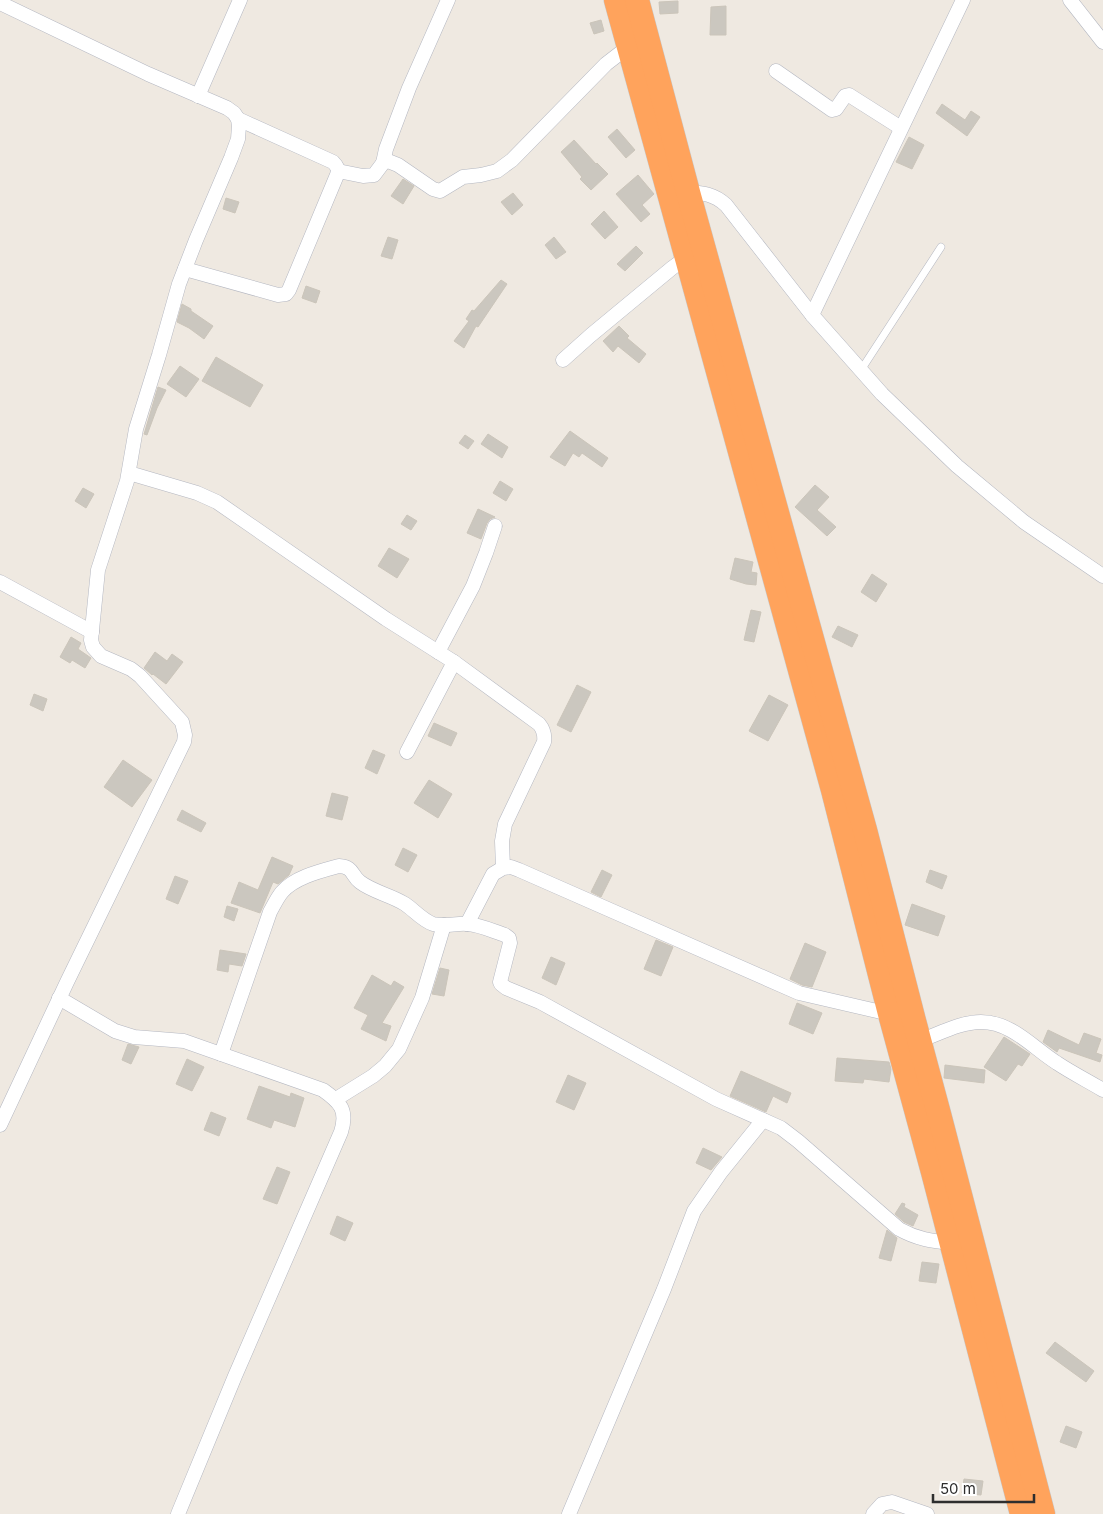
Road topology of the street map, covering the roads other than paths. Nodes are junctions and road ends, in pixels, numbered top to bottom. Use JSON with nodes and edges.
{"nodes":[{"id":1,"x":240,"y":0,"type":"edge"},
{"id":2,"x":448,"y":0,"type":"edge"},
{"id":3,"x":616,"y":0,"type":"edge"},
{"id":4,"x":637,"y":0,"type":"edge"},
{"id":5,"x":963,"y":0,"type":"edge"},
{"id":6,"x":1070,"y":0,"type":"edge"},
{"id":7,"x":0,"y":3,"type":"edge"},
{"id":8,"x":1103,"y":42,"type":"edge"},
{"id":9,"x":628,"y":47,"type":"junction"},
{"id":10,"x":776,"y":70,"type":"dead end"},
{"id":11,"x":198,"y":96,"type":"junction"},
{"id":12,"x":238,"y":118,"type":"junction"},
{"id":13,"x":901,"y":128,"type":"junction"},
{"id":14,"x":383,"y":163,"type":"junction"},
{"id":15,"x":338,"y":171,"type":"junction"},
{"id":16,"x":688,"y":192,"type":"junction"},
{"id":17,"x":941,"y":248,"type":"dead end"},
{"id":18,"x":686,"y":257,"type":"junction"},
{"id":19,"x":185,"y":269,"type":"junction"},
{"id":20,"x":812,"y":315,"type":"junction"},
{"id":21,"x":563,"y":360,"type":"dead end"},
{"id":22,"x":861,"y":370,"type":"junction"},
{"id":23,"x":129,"y":473,"type":"junction"},
{"id":24,"x":495,"y":526,"type":"dead end"},
{"id":25,"x":1103,"y":576,"type":"edge"},
{"id":26,"x":0,"y":582,"type":"edge"},
{"id":27,"x":92,"y":632,"type":"junction"},
{"id":28,"x":438,"y":652,"type":"junction"},
{"id":29,"x":454,"y":662,"type":"junction"},
{"id":30,"x":407,"y":752,"type":"dead end"},
{"id":31,"x":503,"y":868,"type":"junction"},
{"id":32,"x":467,"y":924,"type":"junction"},
{"id":33,"x":444,"y":925,"type":"junction"},
{"id":34,"x":59,"y":998,"type":"junction"},
{"id":35,"x":890,"y":1014,"type":"junction"},
{"id":36,"x":919,"y":1041,"type":"junction"},
{"id":37,"x":221,"y":1054,"type":"junction"},
{"id":38,"x":1103,"y":1090,"type":"edge"},
{"id":39,"x":336,"y":1099,"type":"junction"},
{"id":40,"x":763,"y":1120,"type":"junction"},
{"id":41,"x":0,"y":1125,"type":"edge"},
{"id":42,"x":951,"y":1243,"type":"junction"},
{"id":43,"x":178,"y":1514,"type":"edge"},
{"id":44,"x":568,"y":1514,"type":"edge"},
{"id":45,"x":873,"y":1514,"type":"edge"},
{"id":46,"x":927,"y":1514,"type":"edge"},
{"id":47,"x":1022,"y":1514,"type":"edge"},
{"id":48,"x":1044,"y":1514,"type":"edge"}],
"edges":[{"from":1,"to":11,"type":"street"},
{"from":2,"to":14,"type":"street"},
{"from":3,"to":9,"type":"highway"},
{"from":4,"to":16,"type":"highway"},
{"from":5,"to":13,"type":"street"},
{"from":6,"to":8,"type":"street"},
{"from":7,"to":11,"type":"street"},
{"from":9,"to":14,"type":"street"},
{"from":9,"to":18,"type":"highway"},
{"from":10,"to":13,"type":"street"},
{"from":11,"to":12,"type":"street"},
{"from":12,"to":15,"type":"street"},
{"from":12,"to":19,"type":"street"},
{"from":13,"to":20,"type":"street"},
{"from":14,"to":15,"type":"street"},
{"from":15,"to":19,"type":"street"},
{"from":16,"to":20,"type":"street"},
{"from":16,"to":36,"type":"highway"},
{"from":17,"to":22,"type":"lane"},
{"from":18,"to":21,"type":"street"},
{"from":18,"to":35,"type":"highway"},
{"from":19,"to":23,"type":"street"},
{"from":20,"to":22,"type":"street"},
{"from":22,"to":25,"type":"street"},
{"from":23,"to":27,"type":"street"},
{"from":23,"to":28,"type":"street"},
{"from":24,"to":28,"type":"street"},
{"from":26,"to":27,"type":"street"},
{"from":27,"to":34,"type":"street"},
{"from":28,"to":29,"type":"street"},
{"from":29,"to":30,"type":"street"},
{"from":29,"to":31,"type":"street"},
{"from":31,"to":32,"type":"street"},
{"from":31,"to":35,"type":"street"},
{"from":32,"to":33,"type":"street"},
{"from":32,"to":40,"type":"street"},
{"from":33,"to":37,"type":"street"},
{"from":33,"to":39,"type":"street"},
{"from":34,"to":37,"type":"street"},
{"from":34,"to":41,"type":"street"},
{"from":35,"to":42,"type":"highway"},
{"from":36,"to":38,"type":"street"},
{"from":36,"to":48,"type":"highway"},
{"from":37,"to":39,"type":"street"},
{"from":39,"to":43,"type":"street"},
{"from":40,"to":42,"type":"street"},
{"from":40,"to":44,"type":"street"},
{"from":42,"to":47,"type":"highway"},
{"from":45,"to":46,"type":"street"}]}
